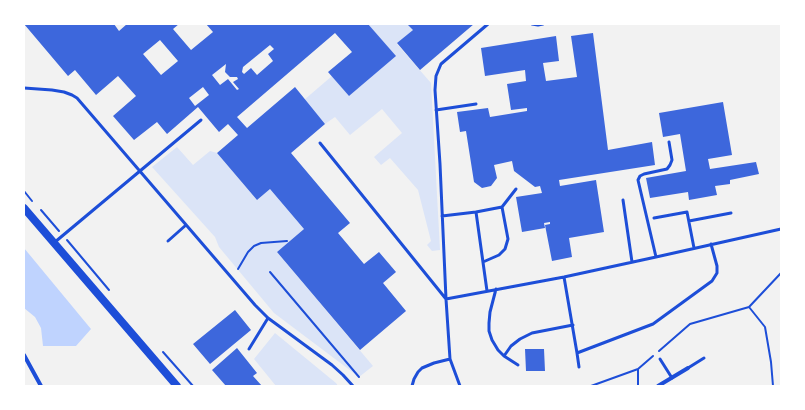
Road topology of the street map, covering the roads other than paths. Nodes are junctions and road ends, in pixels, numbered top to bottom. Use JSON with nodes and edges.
{"nodes":[{"id":1,"x":488,"y":24,"type":"edge"},
{"id":2,"x":532,"y":24,"type":"edge"},
{"id":3,"x":543,"y":24,"type":"edge"},
{"id":4,"x":24,"y":88,"type":"edge"},
{"id":5,"x":476,"y":104,"type":"dead end"},
{"id":6,"x":436,"y":110,"type":"junction"},
{"id":7,"x":201,"y":120,"type":"dead end"},
{"id":8,"x":669,"y":142,"type":"dead end"},
{"id":9,"x":320,"y":143,"type":"dead end"},
{"id":10,"x":140,"y":171,"type":"junction"},
{"id":11,"x":516,"y":189,"type":"dead end"},
{"id":12,"x":623,"y":200,"type":"dead end"},
{"id":13,"x":502,"y":207,"type":"junction"},
{"id":14,"x":24,"y":208,"type":"edge"},
{"id":15,"x":476,"y":212,"type":"junction"},
{"id":16,"x":731,"y":213,"type":"dead end"},
{"id":17,"x":442,"y":216,"type":"junction"},
{"id":18,"x":654,"y":218,"type":"dead end"},
{"id":19,"x":688,"y":221,"type":"junction"},
{"id":20,"x":186,"y":225,"type":"junction"},
{"id":21,"x":781,"y":229,"type":"edge"},
{"id":22,"x":168,"y":241,"type":"dead end"},
{"id":23,"x":54,"y":243,"type":"junction"},
{"id":24,"x":711,"y":244,"type":"junction"},
{"id":25,"x":694,"y":248,"type":"junction"},
{"id":26,"x":656,"y":257,"type":"junction"},
{"id":27,"x":483,"y":262,"type":"junction"},
{"id":28,"x":632,"y":262,"type":"junction"},
{"id":29,"x":564,"y":277,"type":"junction"},
{"id":30,"x":496,"y":289,"type":"junction"},
{"id":31,"x":487,"y":291,"type":"junction"},
{"id":32,"x":446,"y":299,"type":"junction"},
{"id":33,"x":268,"y":318,"type":"junction"},
{"id":34,"x":573,"y":325,"type":"junction"},
{"id":35,"x":249,"y":348,"type":"dead end"},
{"id":36,"x":577,"y":353,"type":"junction"},
{"id":37,"x":24,"y":355,"type":"edge"},
{"id":38,"x":504,"y":356,"type":"junction"},
{"id":39,"x":704,"y":358,"type":"dead end"},
{"id":40,"x":450,"y":359,"type":"junction"},
{"id":41,"x":660,"y":359,"type":"dead end"},
{"id":42,"x":518,"y":365,"type":"dead end"},
{"id":43,"x":579,"y":367,"type":"dead end"},
{"id":44,"x":688,"y":368,"type":"joint"},
{"id":45,"x":672,"y":378,"type":"junction"},
{"id":46,"x":41,"y":386,"type":"edge"},
{"id":47,"x":177,"y":386,"type":"edge"},
{"id":48,"x":354,"y":386,"type":"edge"},
{"id":49,"x":412,"y":386,"type":"edge"},
{"id":50,"x":460,"y":386,"type":"edge"},
{"id":51,"x":658,"y":386,"type":"edge"}],
"edges":[{"from":1,"to":6,"type":"lane"},
{"from":2,"to":3,"type":"lane"},
{"from":4,"to":10,"type":"lane"},
{"from":5,"to":6,"type":"lane"},
{"from":6,"to":17,"type":"lane"},
{"from":7,"to":10,"type":"lane"},
{"from":8,"to":26,"type":"lane"},
{"from":9,"to":32,"type":"lane"},
{"from":10,"to":20,"type":"lane"},
{"from":10,"to":23,"type":"lane"},
{"from":11,"to":13,"type":"lane"},
{"from":12,"to":28,"type":"lane"},
{"from":13,"to":15,"type":"lane"},
{"from":13,"to":27,"type":"lane"},
{"from":14,"to":23,"type":"main road"},
{"from":15,"to":17,"type":"lane"},
{"from":15,"to":27,"type":"lane"},
{"from":16,"to":19,"type":"lane"},
{"from":17,"to":32,"type":"lane"},
{"from":18,"to":19,"type":"lane"},
{"from":19,"to":25,"type":"lane"},
{"from":20,"to":22,"type":"lane"},
{"from":20,"to":33,"type":"lane"},
{"from":21,"to":24,"type":"lane"},
{"from":23,"to":47,"type":"main road"},
{"from":24,"to":25,"type":"lane"},
{"from":24,"to":36,"type":"lane"},
{"from":25,"to":26,"type":"lane"},
{"from":26,"to":28,"type":"lane"},
{"from":27,"to":31,"type":"lane"},
{"from":28,"to":29,"type":"lane"},
{"from":29,"to":30,"type":"lane"},
{"from":29,"to":34,"type":"lane"},
{"from":30,"to":31,"type":"lane"},
{"from":30,"to":38,"type":"lane"},
{"from":31,"to":32,"type":"lane"},
{"from":32,"to":40,"type":"lane"},
{"from":33,"to":35,"type":"lane"},
{"from":33,"to":48,"type":"lane"},
{"from":34,"to":36,"type":"lane"},
{"from":34,"to":38,"type":"lane"},
{"from":36,"to":43,"type":"lane"},
{"from":37,"to":46,"type":"street"},
{"from":38,"to":42,"type":"lane"},
{"from":39,"to":44,"type":"lane"},
{"from":40,"to":49,"type":"lane"},
{"from":40,"to":50,"type":"lane"},
{"from":41,"to":45,"type":"lane"},
{"from":44,"to":45,"type":"street"},
{"from":45,"to":51,"type":"street"}]}
